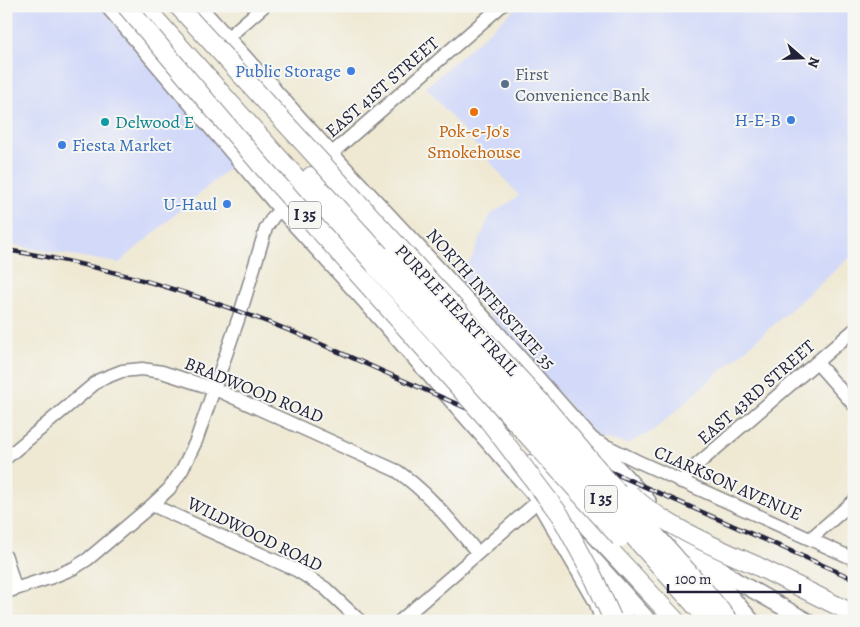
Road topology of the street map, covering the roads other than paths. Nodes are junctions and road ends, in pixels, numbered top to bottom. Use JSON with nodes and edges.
{"nodes":[{"id":1,"x":108,"y":6,"type":"edge"},
{"id":2,"x":126,"y":6,"type":"edge"},
{"id":3,"x":144,"y":6,"type":"edge"},
{"id":4,"x":159,"y":6,"type":"edge"},
{"id":5,"x":178,"y":6,"type":"edge"},
{"id":6,"x":198,"y":6,"type":"edge"},
{"id":7,"x":264,"y":6,"type":"edge"},
{"id":8,"x":501,"y":6,"type":"edge"},
{"id":9,"x":228,"y":38,"type":"junction"},
{"id":10,"x":268,"y":84,"type":"junction"},
{"id":11,"x":332,"y":154,"type":"junction"},
{"id":12,"x":281,"y":209,"type":"junction"},
{"id":13,"x":366,"y":233,"type":"junction"},
{"id":14,"x":422,"y":251,"type":"junction"},
{"id":15,"x":381,"y":262,"type":"junction"},
{"id":16,"x":450,"y":282,"type":"junction"},
{"id":17,"x":464,"y":296,"type":"junction"},
{"id":18,"x":366,"y":302,"type":"junction"},
{"id":19,"x":490,"y":325,"type":"junction"},
{"id":20,"x":854,"y":330,"type":"edge"},
{"id":21,"x":399,"y":340,"type":"junction"},
{"id":22,"x":817,"y":363,"type":"junction"},
{"id":23,"x":432,"y":378,"type":"junction"},
{"id":24,"x":215,"y":389,"type":"junction"},
{"id":25,"x":541,"y":402,"type":"junction"},
{"id":26,"x":854,"y":405,"type":"edge"},
{"id":27,"x":488,"y":420,"type":"junction"},
{"id":28,"x":588,"y":436,"type":"junction"},
{"id":29,"x":6,"y":458,"type":"edge"},
{"id":30,"x":681,"y":482,"type":"junction"},
{"id":31,"x":538,"y":501,"type":"junction"},
{"id":32,"x":854,"y":501,"type":"edge"},
{"id":33,"x":152,"y":505,"type":"junction"},
{"id":34,"x":679,"y":535,"type":"junction"},
{"id":35,"x":810,"y":539,"type":"junction"},
{"id":36,"x":477,"y":552,"type":"junction"},
{"id":37,"x":6,"y":557,"type":"edge"},
{"id":38,"x":854,"y":559,"type":"edge"},
{"id":39,"x":611,"y":580,"type":"junction"},
{"id":40,"x":10,"y":590,"type":"edge"},
{"id":41,"x":851,"y":615,"type":"edge"},
{"id":42,"x":614,"y":620,"type":"edge"},
{"id":43,"x":360,"y":621,"type":"edge"},
{"id":44,"x":400,"y":621,"type":"edge"},
{"id":45,"x":649,"y":621,"type":"edge"},
{"id":46,"x":676,"y":621,"type":"edge"},
{"id":47,"x":693,"y":621,"type":"edge"},
{"id":48,"x":709,"y":621,"type":"edge"},
{"id":49,"x":729,"y":621,"type":"edge"},
{"id":50,"x":752,"y":621,"type":"edge"},
{"id":51,"x":807,"y":621,"type":"edge"}],
"edges":[{"from":1,"to":12,"type":"main road"},
{"from":2,"to":27,"type":"highway","number":"I 35","bridge":true},
{"from":3,"to":15,"type":"highway","name":"PURPLE HEART TRAIL","number":"I 35"},
{"from":4,"to":13,"type":"highway","name":"PURPLE HEART TRAIL","number":"I 35"},
{"from":5,"to":25,"type":"highway","name":"PURPLE HEART TRAIL","number":"I 35","bridge":true},
{"from":6,"to":9,"type":"main road","name":"NORTH INTERSTATE 35"},
{"from":7,"to":9,"type":"street"},
{"from":8,"to":11,"type":"street","name":"EAST 41ST STREET"},
{"from":9,"to":10,"type":"main road","name":"NORTH INTERSTATE 35"},
{"from":10,"to":11,"type":"main road","name":"NORTH INTERSTATE 35"},
{"from":10,"to":13,"type":"highway"},
{"from":11,"to":14,"type":"main road","name":"NORTH INTERSTATE 35"},
{"from":12,"to":18,"type":"main road"},
{"from":12,"to":24,"type":"street"},
{"from":13,"to":15,"type":"highway","name":"PURPLE HEART TRAIL","number":"I 35"},
{"from":14,"to":16,"type":"main road","name":"NORTH INTERSTATE 35"},
{"from":14,"to":18,"type":"main road"},
{"from":15,"to":47,"type":"highway","name":"PURPLE HEART TRAIL","number":"I 35","bridge":true},
{"from":15,"to":48,"type":"highway","name":"PURPLE HEART TRAIL","number":"I 35","bridge":true},
{"from":16,"to":17,"type":"main road","name":"NORTH INTERSTATE 35"},
{"from":16,"to":21,"type":"street"},
{"from":17,"to":19,"type":"main road","name":"NORTH INTERSTATE 35"},
{"from":17,"to":21,"type":"street"},
{"from":18,"to":21,"type":"main road"},
{"from":19,"to":23,"type":"main road"},
{"from":19,"to":28,"type":"main road","name":"NORTH INTERSTATE 35"},
{"from":20,"to":22,"type":"street","name":"EAST 43RD STREET"},
{"from":21,"to":23,"type":"main road"},
{"from":22,"to":26,"type":"street"},
{"from":22,"to":30,"type":"street","name":"EAST 43RD STREET"},
{"from":23,"to":31,"type":"main road"},
{"from":24,"to":29,"type":"street","name":"BRADWOOD ROAD"},
{"from":24,"to":33,"type":"street"},
{"from":24,"to":36,"type":"street","name":"BRADWOOD ROAD"},
{"from":25,"to":41,"type":"highway","bridge":true},
{"from":25,"to":49,"type":"highway","name":"PURPLE HEART TRAIL","number":"I 35","bridge":true},
{"from":27,"to":42,"type":"highway","bridge":true},
{"from":27,"to":46,"type":"highway","number":"I 35","bridge":true},
{"from":28,"to":30,"type":"street","name":"CLARKSON AVENUE"},
{"from":28,"to":34,"type":"main road","name":"NORTH INTERSTATE 35"},
{"from":30,"to":35,"type":"street","name":"CLARKSON AVENUE"},
{"from":31,"to":36,"type":"street"},
{"from":31,"to":39,"type":"main road"},
{"from":31,"to":42,"type":"main road"},
{"from":32,"to":35,"type":"street"},
{"from":33,"to":40,"type":"street"},
{"from":33,"to":43,"type":"street","name":"WILDWOOD ROAD"},
{"from":34,"to":50,"type":"main road","name":"NORTH INTERSTATE 35"},
{"from":34,"to":51,"type":"main road"},
{"from":35,"to":38,"type":"street","name":"CLARKSON AVENUE"},
{"from":36,"to":44,"type":"street"},
{"from":37,"to":40,"type":"street"},
{"from":39,"to":42,"type":"main road"},
{"from":39,"to":45,"type":"main road"}]}
